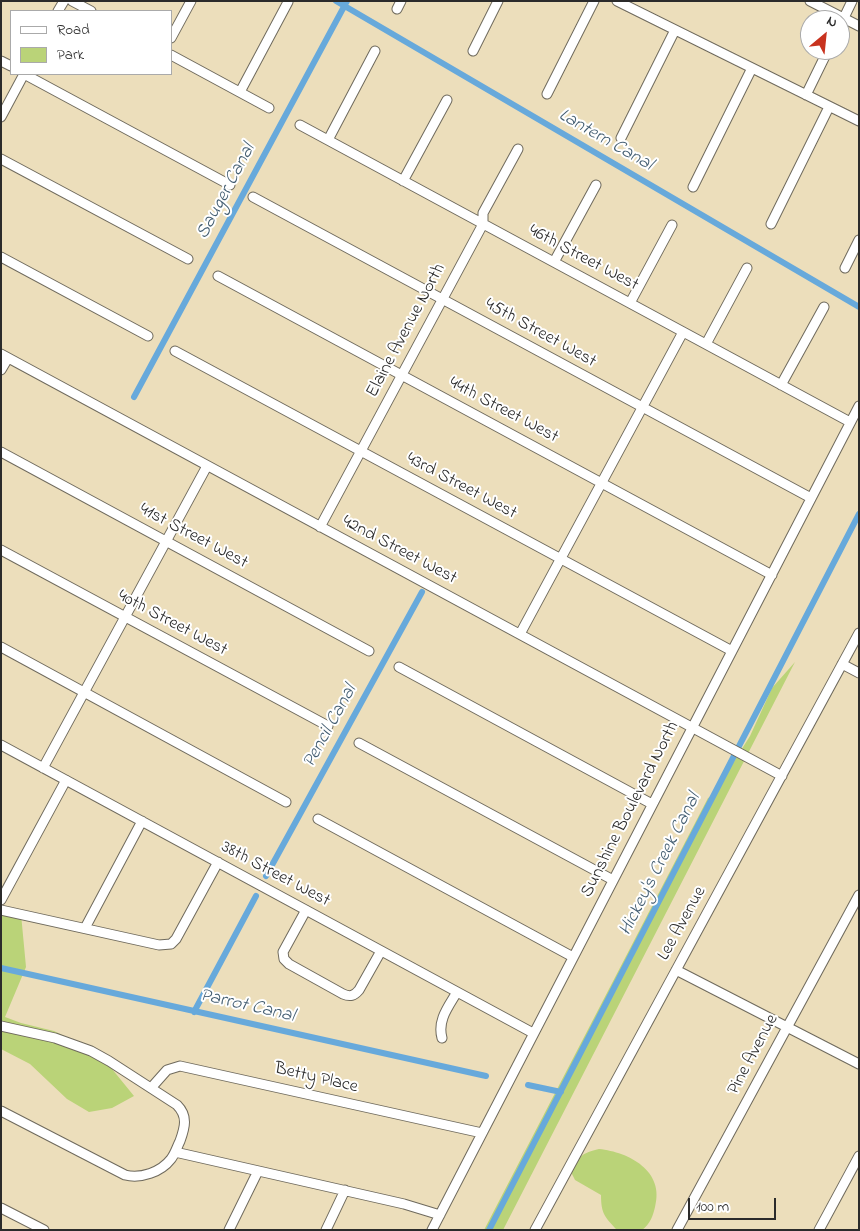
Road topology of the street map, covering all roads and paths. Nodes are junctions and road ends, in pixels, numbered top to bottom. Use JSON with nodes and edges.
{"nodes":[{"id":1,"x":72,"y":1,"type":"edge"},
{"id":2,"x":191,"y":1,"type":"edge"},
{"id":3,"x":498,"y":1,"type":"edge"},
{"id":4,"x":594,"y":1,"type":"edge"},
{"id":5,"x":617,"y":1,"type":"edge"},
{"id":6,"x":810,"y":1,"type":"edge"},
{"id":7,"x":288,"y":2,"type":"dead end"},
{"id":8,"x":88,"y":10,"type":"edge"},
{"id":9,"x":824,"y":10,"type":"edge"},
{"id":10,"x":675,"y":30,"type":"junction"},
{"id":11,"x":172,"y":36,"type":"edge"},
{"id":12,"x":376,"y":51,"type":"dead end"},
{"id":13,"x":472,"y":51,"type":"dead end"},
{"id":14,"x":172,"y":56,"type":"edge"},
{"id":15,"x":823,"y":60,"type":"edge"},
{"id":16,"x":752,"y":68,"type":"junction"},
{"id":17,"x":23,"y":75,"type":"edge"},
{"id":18,"x":26,"y":75,"type":"edge"},
{"id":19,"x":240,"y":92,"type":"junction"},
{"id":20,"x":547,"y":94,"type":"dead end"},
{"id":21,"x":806,"y":95,"type":"junction"},
{"id":22,"x":447,"y":100,"type":"dead end"},
{"id":23,"x":829,"y":107,"type":"junction"},
{"id":24,"x":269,"y":108,"type":"dead end"},
{"id":25,"x":1,"y":117,"type":"edge"},
{"id":26,"x":859,"y":121,"type":"edge"},
{"id":27,"x":300,"y":125,"type":"dead end"},
{"id":28,"x":621,"y":138,"type":"dead end"},
{"id":29,"x":328,"y":140,"type":"junction"},
{"id":30,"x":518,"y":149,"type":"dead end"},
{"id":31,"x":1,"y":159,"type":"edge"},
{"id":32,"x":403,"y":180,"type":"junction"},
{"id":33,"x":230,"y":185,"type":"dead end"},
{"id":34,"x":596,"y":185,"type":"dead end"},
{"id":35,"x":693,"y":187,"type":"dead end"},
{"id":36,"x":253,"y":197,"type":"dead end"},
{"id":37,"x":484,"y":224,"type":"junction"},
{"id":38,"x":771,"y":224,"type":"dead end"},
{"id":39,"x":672,"y":226,"type":"dead end"},
{"id":40,"x":859,"y":240,"type":"edge"},
{"id":41,"x":1,"y":256,"type":"edge"},
{"id":42,"x":188,"y":259,"type":"dead end"},
{"id":43,"x":554,"y":262,"type":"junction"},
{"id":44,"x":746,"y":268,"type":"dead end"},
{"id":45,"x":845,"y":268,"type":"dead end"},
{"id":46,"x":218,"y":276,"type":"dead end"},
{"id":47,"x":442,"y":299,"type":"junction"},
{"id":48,"x":630,"y":303,"type":"junction"},
{"id":49,"x":824,"y":307,"type":"dead end"},
{"id":50,"x":683,"y":332,"type":"junction"},
{"id":51,"x":148,"y":336,"type":"dead end"},
{"id":52,"x":706,"y":344,"type":"junction"},
{"id":53,"x":175,"y":351,"type":"dead end"},
{"id":54,"x":4,"y":356,"type":"edge"},
{"id":55,"x":1,"y":370,"type":"edge"},
{"id":56,"x":401,"y":375,"type":"junction"},
{"id":57,"x":781,"y":385,"type":"junction"},
{"id":58,"x":859,"y":406,"type":"edge"},
{"id":59,"x":642,"y":408,"type":"junction"},
{"id":60,"x":850,"y":422,"type":"junction"},
{"id":61,"x":360,"y":451,"type":"junction"},
{"id":62,"x":1,"y":452,"type":"edge"},
{"id":63,"x":207,"y":466,"type":"junction"},
{"id":64,"x":601,"y":483,"type":"junction"},
{"id":65,"x":811,"y":498,"type":"junction"},
{"id":66,"x":320,"y":527,"type":"junction"},
{"id":67,"x":166,"y":541,"type":"junction"},
{"id":68,"x":1,"y":550,"type":"edge"},
{"id":69,"x":560,"y":559,"type":"junction"},
{"id":70,"x":772,"y":575,"type":"junction"},
{"id":71,"x":125,"y":617,"type":"junction"},
{"id":72,"x":859,"y":633,"type":"edge"},
{"id":73,"x":520,"y":634,"type":"junction"},
{"id":74,"x":1,"y":647,"type":"edge"},
{"id":75,"x":369,"y":651,"type":"dead end"},
{"id":76,"x":732,"y":651,"type":"junction"},
{"id":77,"x":842,"y":664,"type":"junction"},
{"id":78,"x":399,"y":667,"type":"dead end"},
{"id":79,"x":859,"y":673,"type":"edge"},
{"id":80,"x":85,"y":692,"type":"junction"},
{"id":81,"x":328,"y":726,"type":"dead end"},
{"id":82,"x":692,"y":728,"type":"junction"},
{"id":83,"x":359,"y":743,"type":"dead end"},
{"id":84,"x":1,"y":746,"type":"edge"},
{"id":85,"x":44,"y":768,"type":"junction"},
{"id":86,"x":782,"y":776,"type":"junction"},
{"id":87,"x":66,"y":780,"type":"junction"},
{"id":88,"x":286,"y":802,"type":"dead end"},
{"id":89,"x":652,"y":804,"type":"junction"},
{"id":90,"x":318,"y":819,"type":"dead end"},
{"id":91,"x":142,"y":821,"type":"junction"},
{"id":92,"x":218,"y":862,"type":"junction"},
{"id":93,"x":613,"y":880,"type":"junction"},
{"id":94,"x":859,"y":895,"type":"edge"},
{"id":95,"x":1,"y":900,"type":"edge"},
{"id":96,"x":1,"y":910,"type":"edge"},
{"id":97,"x":306,"y":910,"type":"junction"},
{"id":98,"x":85,"y":928,"type":"junction"},
{"id":99,"x":381,"y":951,"type":"junction"},
{"id":100,"x":573,"y":957,"type":"junction"},
{"id":101,"x":676,"y":970,"type":"junction"},
{"id":102,"x":457,"y":992,"type":"junction"},
{"id":103,"x":1,"y":1026,"type":"edge"},
{"id":104,"x":788,"y":1027,"type":"junction"},
{"id":105,"x":533,"y":1033,"type":"junction"},
{"id":106,"x":442,"y":1038,"type":"dead end"},
{"id":107,"x":859,"y":1064,"type":"edge"},
{"id":108,"x":151,"y":1088,"type":"junction"},
{"id":109,"x":1,"y":1112,"type":"edge"},
{"id":110,"x":482,"y":1133,"type":"junction"},
{"id":111,"x":175,"y":1152,"type":"junction"},
{"id":112,"x":859,"y":1156,"type":"edge"},
{"id":113,"x":258,"y":1171,"type":"junction"},
{"id":114,"x":345,"y":1190,"type":"junction"},
{"id":115,"x":1,"y":1208,"type":"edge"},
{"id":116,"x":440,"y":1214,"type":"junction"},
{"id":117,"x":44,"y":1230,"type":"edge"},
{"id":118,"x":228,"y":1230,"type":"edge"},
{"id":119,"x":326,"y":1230,"type":"edge"},
{"id":120,"x":432,"y":1230,"type":"edge"},
{"id":121,"x":536,"y":1230,"type":"edge"},
{"id":122,"x":677,"y":1230,"type":"edge"},
{"id":123,"x":819,"y":1230,"type":"edge"}],
"edges":[{"from":1,"to":8,"type":"street"},
{"from":2,"to":11,"type":"street"},
{"from":3,"to":13,"type":"street"},
{"from":4,"to":20,"type":"street"},
{"from":5,"to":10,"type":"street"},
{"from":6,"to":9,"type":"street"},
{"from":7,"to":19,"type":"street"},
{"from":10,"to":16,"type":"street"},
{"from":10,"to":28,"type":"street"},
{"from":12,"to":29,"type":"street"},
{"from":14,"to":19,"type":"street"},
{"from":15,"to":21,"type":"street"},
{"from":16,"to":21,"type":"street"},
{"from":16,"to":35,"type":"street"},
{"from":17,"to":25,"type":"street"},
{"from":18,"to":33,"type":"street"},
{"from":19,"to":24,"type":"street"},
{"from":21,"to":23,"type":"street"},
{"from":22,"to":32,"type":"street"},
{"from":23,"to":26,"type":"street"},
{"from":23,"to":38,"type":"street"},
{"from":27,"to":29,"type":"street","name":"46th Street West"},
{"from":29,"to":32,"type":"street","name":"46th Street West"},
{"from":30,"to":37,"type":"street","name":"Elaine Avenue North"},
{"from":31,"to":42,"type":"street"},
{"from":32,"to":37,"type":"street","name":"46th Street West"},
{"from":34,"to":43,"type":"street"},
{"from":36,"to":47,"type":"street","name":"45th Street West"},
{"from":37,"to":43,"type":"street","name":"46th Street West"},
{"from":37,"to":47,"type":"street","name":"Elaine Avenue North"},
{"from":39,"to":48,"type":"street"},
{"from":40,"to":45,"type":"street"},
{"from":41,"to":51,"type":"street"},
{"from":43,"to":48,"type":"street","name":"46th Street West"},
{"from":44,"to":52,"type":"street"},
{"from":46,"to":56,"type":"street","name":"44th Street West"},
{"from":47,"to":56,"type":"street","name":"Elaine Avenue North"},
{"from":47,"to":59,"type":"street","name":"45th Street West"},
{"from":48,"to":50,"type":"street","name":"46th Street West"},
{"from":49,"to":57,"type":"street"},
{"from":50,"to":52,"type":"street","name":"46th Street West"},
{"from":50,"to":59,"type":"street"},
{"from":52,"to":57,"type":"street","name":"46th Street West"},
{"from":53,"to":61,"type":"street","name":"43rd Street West"},
{"from":54,"to":55,"type":"street"},
{"from":54,"to":63,"type":"street","name":"42nd Street West"},
{"from":56,"to":61,"type":"street","name":"Elaine Avenue North"},
{"from":56,"to":64,"type":"street","name":"44th Street West"},
{"from":57,"to":60,"type":"street","name":"46th Street West"},
{"from":58,"to":60,"type":"street","name":"Sunshine Boulevard North"},
{"from":59,"to":64,"type":"street"},
{"from":59,"to":65,"type":"street","name":"45th Street West"},
{"from":60,"to":65,"type":"street","name":"Sunshine Boulevard North"},
{"from":61,"to":66,"type":"street","name":"Elaine Avenue North"},
{"from":61,"to":69,"type":"street","name":"43rd Street West"},
{"from":62,"to":67,"type":"street","name":"41st Street West"},
{"from":63,"to":66,"type":"street","name":"42nd Street West"},
{"from":63,"to":67,"type":"street"},
{"from":64,"to":69,"type":"street"},
{"from":64,"to":70,"type":"street","name":"44th Street West"},
{"from":65,"to":70,"type":"street","name":"Sunshine Boulevard North"},
{"from":66,"to":73,"type":"street","name":"42nd Street West"},
{"from":67,"to":71,"type":"street"},
{"from":67,"to":75,"type":"street","name":"41st Street West"},
{"from":68,"to":71,"type":"street","name":"40th Street West"},
{"from":69,"to":73,"type":"street"},
{"from":69,"to":76,"type":"street","name":"43rd Street West"},
{"from":70,"to":76,"type":"street","name":"Sunshine Boulevard North"},
{"from":71,"to":80,"type":"street"},
{"from":71,"to":81,"type":"street","name":"40th Street West"},
{"from":72,"to":77,"type":"street","name":"Lee Avenue"},
{"from":73,"to":82,"type":"street","name":"42nd Street West"},
{"from":74,"to":80,"type":"street"},
{"from":76,"to":82,"type":"street","name":"Sunshine Boulevard North"},
{"from":77,"to":79,"type":"street"},
{"from":77,"to":86,"type":"street","name":"Lee Avenue"},
{"from":78,"to":89,"type":"street"},
{"from":80,"to":85,"type":"street"},
{"from":80,"to":88,"type":"street"},
{"from":82,"to":86,"type":"street","name":"42nd Street West"},
{"from":82,"to":89,"type":"street","name":"Sunshine Boulevard North"},
{"from":83,"to":93,"type":"street"},
{"from":84,"to":85,"type":"street","name":"38th Street West"},
{"from":85,"to":87,"type":"street","name":"38th Street West"},
{"from":86,"to":101,"type":"street","name":"Lee Avenue"},
{"from":87,"to":91,"type":"street","name":"38th Street West"},
{"from":87,"to":95,"type":"street"},
{"from":89,"to":93,"type":"street","name":"Sunshine Boulevard North"},
{"from":90,"to":100,"type":"street"},
{"from":91,"to":92,"type":"street","name":"38th Street West"},
{"from":91,"to":98,"type":"street"},
{"from":92,"to":97,"type":"street","name":"38th Street West"},
{"from":92,"to":98,"type":"street"},
{"from":93,"to":100,"type":"street","name":"Sunshine Boulevard North"},
{"from":94,"to":104,"type":"street","name":"Pine Avenue"},
{"from":96,"to":98,"type":"street"},
{"from":97,"to":99,"type":"street","name":"38th Street West"},
{"from":97,"to":99,"type":"street"},
{"from":99,"to":102,"type":"street","name":"38th Street West"},
{"from":100,"to":105,"type":"street","name":"Sunshine Boulevard North"},
{"from":101,"to":104,"type":"street"},
{"from":101,"to":121,"type":"street","name":"Lee Avenue"},
{"from":102,"to":105,"type":"street","name":"38th Street West"},
{"from":102,"to":106,"type":"street"},
{"from":103,"to":108,"type":"street"},
{"from":104,"to":107,"type":"street"},
{"from":104,"to":122,"type":"street","name":"Pine Avenue"},
{"from":105,"to":110,"type":"street","name":"Sunshine Boulevard North"},
{"from":108,"to":110,"type":"street","name":"Betty Place"},
{"from":108,"to":111,"type":"street"},
{"from":109,"to":111,"type":"street"},
{"from":110,"to":116,"type":"street","name":"Sunshine Boulevard North"},
{"from":111,"to":113,"type":"street"},
{"from":112,"to":123,"type":"street"},
{"from":113,"to":114,"type":"street"},
{"from":113,"to":118,"type":"street"},
{"from":114,"to":116,"type":"street"},
{"from":114,"to":119,"type":"street"},
{"from":115,"to":117,"type":"street"},
{"from":116,"to":120,"type":"street","name":"Sunshine Boulevard North"}]}
